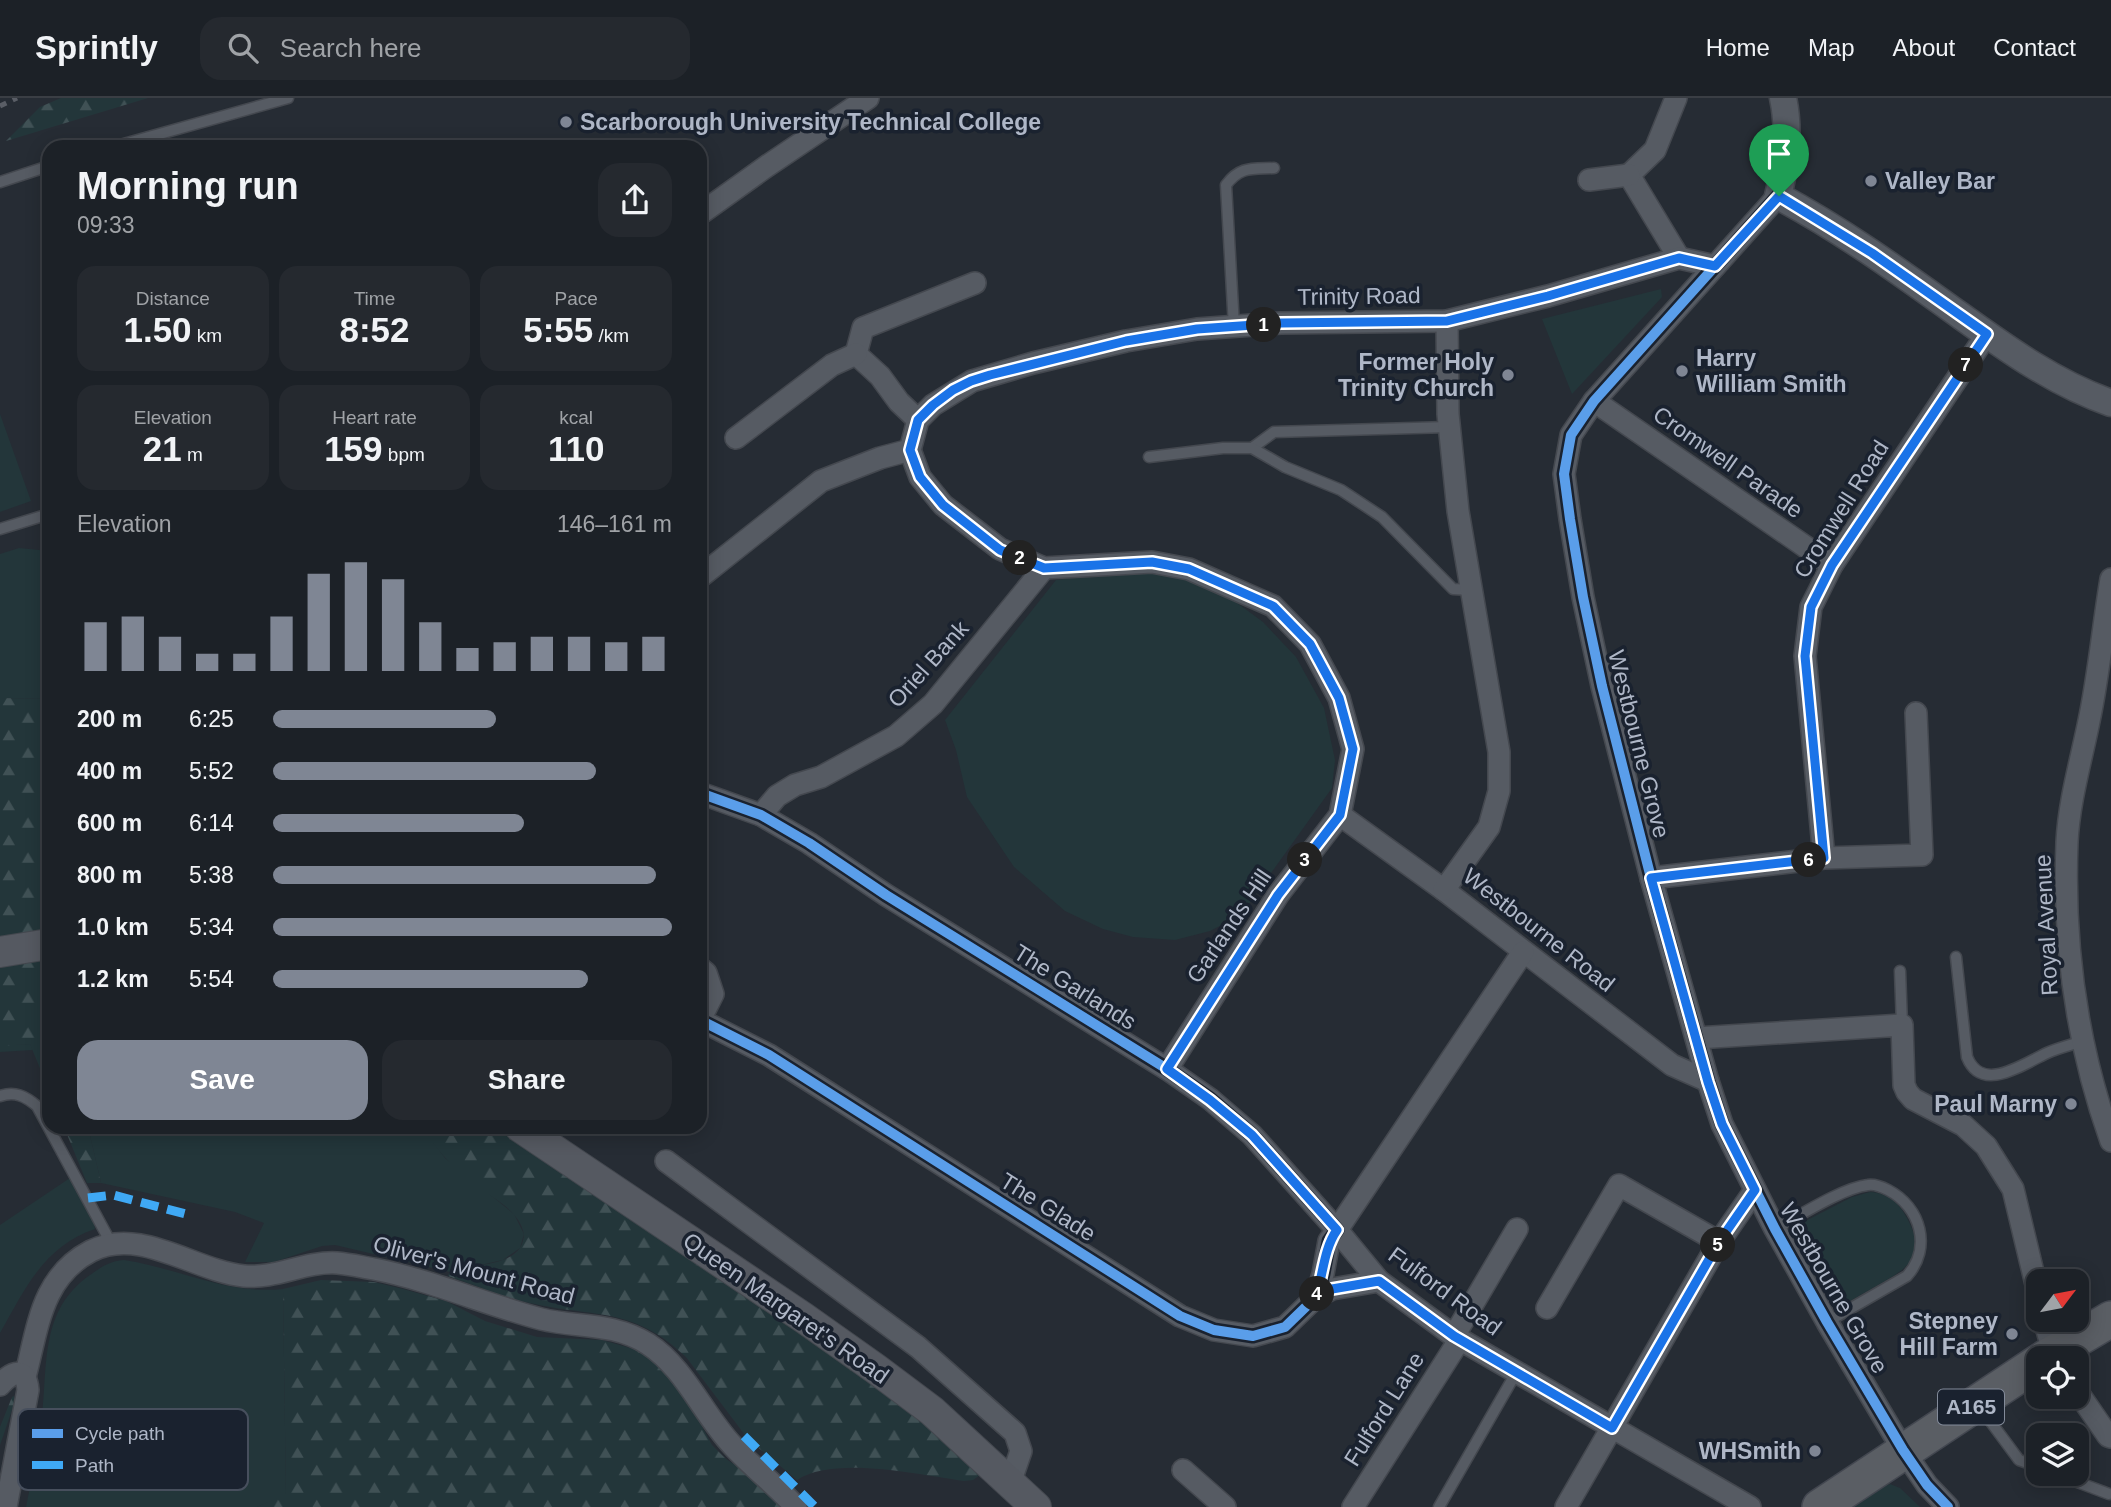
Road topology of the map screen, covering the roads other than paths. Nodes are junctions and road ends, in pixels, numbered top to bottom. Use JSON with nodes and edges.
{"nodes":[{"id":1,"x":288,"y":98,"type":"edge"},
{"id":2,"x":869,"y":98,"type":"edge"},
{"id":3,"x":1676,"y":98,"type":"edge"},
{"id":4,"x":1783,"y":98,"type":"edge"},
{"id":5,"x":139,"y":140,"type":"edge"},
{"id":6,"x":42,"y":168,"type":"edge"},
{"id":7,"x":1274,"y":168,"type":"dead end"},
{"id":8,"x":1629,"y":175,"type":"junction"},
{"id":9,"x":1590,"y":180,"type":"dead end"},
{"id":10,"x":0,"y":182,"type":"edge"},
{"id":11,"x":1779,"y":196,"type":"junction"},
{"id":12,"x":707,"y":209,"type":"edge"},
{"id":13,"x":1679,"y":258,"type":"junction"},
{"id":14,"x":1715,"y":266,"type":"junction"},
{"id":15,"x":975,"y":283,"type":"dead end"},
{"id":16,"x":1447,"y":321,"type":"junction"},
{"id":17,"x":1234,"y":327,"type":"junction"},
{"id":18,"x":1987,"y":334,"type":"junction"},
{"id":19,"x":856,"y":354,"type":"junction"},
{"id":20,"x":1594,"y":401,"type":"junction"},
{"id":21,"x":2111,"y":403,"type":"edge"},
{"id":22,"x":918,"y":420,"type":"junction"},
{"id":23,"x":1449,"y":427,"type":"junction"},
{"id":24,"x":736,"y":438,"type":"dead end"},
{"id":25,"x":1252,"y":448,"type":"junction"},
{"id":26,"x":910,"y":450,"type":"junction"},
{"id":27,"x":1149,"y":457,"type":"dead end"},
{"id":28,"x":42,"y":516,"type":"edge"},
{"id":29,"x":0,"y":529,"type":"edge"},
{"id":30,"x":1832,"y":565,"type":"junction"},
{"id":31,"x":1044,"y":568,"type":"junction"},
{"id":32,"x":707,"y":571,"type":"edge"},
{"id":33,"x":2111,"y":579,"type":"edge"},
{"id":34,"x":1472,"y":590,"type":"junction"},
{"id":35,"x":1916,"y":713,"type":"dead end"},
{"id":36,"x":707,"y":796,"type":"edge"},
{"id":37,"x":761,"y":815,"type":"junction"},
{"id":38,"x":1340,"y":815,"type":"junction"},
{"id":39,"x":1824,"y":858,"type":"junction"},
{"id":40,"x":1651,"y":878,"type":"junction"},
{"id":41,"x":1444,"y":890,"type":"junction"},
{"id":42,"x":42,"y":945,"type":"edge"},
{"id":43,"x":0,"y":952,"type":"edge"},
{"id":44,"x":1523,"y":952,"type":"junction"},
{"id":45,"x":1956,"y":957,"type":"dead end"},
{"id":46,"x":1900,"y":971,"type":"dead end"},
{"id":47,"x":707,"y":976,"type":"edge"},
{"id":48,"x":707,"y":1006,"type":"edge"},
{"id":49,"x":707,"y":1024,"type":"edge"},
{"id":50,"x":1902,"y":1026,"type":"junction"},
{"id":51,"x":1697,"y":1038,"type":"junction"},
{"id":52,"x":2083,"y":1041,"type":"junction"},
{"id":53,"x":1167,"y":1069,"type":"junction"},
{"id":54,"x":1708,"y":1082,"type":"junction"},
{"id":55,"x":0,"y":1096,"type":"edge"},
{"id":56,"x":42,"y":1114,"type":"edge"},
{"id":57,"x":53,"y":1134,"type":"edge"},
{"id":58,"x":530,"y":1134,"type":"edge"},
{"id":59,"x":2111,"y":1141,"type":"edge"},
{"id":60,"x":666,"y":1161,"type":"dead end"},
{"id":61,"x":1755,"y":1190,"type":"junction"},
{"id":62,"x":1517,"y":1229,"type":"dead end"},
{"id":63,"x":1775,"y":1229,"type":"junction"},
{"id":64,"x":1337,"y":1230,"type":"junction"},
{"id":65,"x":1719,"y":1242,"type":"junction"},
{"id":66,"x":111,"y":1243,"type":"junction"},
{"id":67,"x":2032,"y":1269,"type":"edge"},
{"id":68,"x":1379,"y":1281,"type":"junction"},
{"id":69,"x":1316,"y":1297,"type":"junction"},
{"id":70,"x":1547,"y":1307,"type":"dead end"},
{"id":71,"x":2111,"y":1319,"type":"edge"},
{"id":72,"x":1827,"y":1322,"type":"junction"},
{"id":73,"x":1457,"y":1337,"type":"junction"},
{"id":74,"x":2067,"y":1346,"type":"edge"},
{"id":75,"x":2026,"y":1372,"type":"edge"},
{"id":76,"x":1516,"y":1373,"type":"junction"},
{"id":77,"x":25,"y":1377,"type":"junction"},
{"id":78,"x":0,"y":1385,"type":"edge"},
{"id":79,"x":1977,"y":1403,"type":"junction"},
{"id":80,"x":2089,"y":1408,"type":"edge"},
{"id":81,"x":25,"y":1409,"type":"edge"},
{"id":82,"x":1612,"y":1428,"type":"junction"},
{"id":83,"x":2111,"y":1437,"type":"edge"},
{"id":84,"x":18,"y":1444,"type":"edge"},
{"id":85,"x":1903,"y":1450,"type":"junction"},
{"id":86,"x":2026,"y":1462,"type":"edge"},
{"id":87,"x":1184,"y":1470,"type":"dead end"},
{"id":88,"x":1010,"y":1483,"type":"junction"},
{"id":89,"x":2088,"y":1486,"type":"edge"},
{"id":90,"x":2109,"y":1494,"type":"edge"},
{"id":91,"x":6,"y":1507,"type":"edge"},
{"id":92,"x":796,"y":1507,"type":"edge"},
{"id":93,"x":1036,"y":1507,"type":"edge"},
{"id":94,"x":1225,"y":1507,"type":"edge"},
{"id":95,"x":1353,"y":1507,"type":"edge"},
{"id":96,"x":1438,"y":1507,"type":"edge"},
{"id":97,"x":1566,"y":1507,"type":"edge"},
{"id":98,"x":1750,"y":1507,"type":"edge"},
{"id":99,"x":1820,"y":1507,"type":"edge"},
{"id":100,"x":1948,"y":1507,"type":"edge"}],
"edges":[{"from":1,"to":5,"type":"lane"},
{"from":2,"to":12,"type":"street"},
{"from":3,"to":8,"type":"street"},
{"from":4,"to":11,"type":"street"},
{"from":6,"to":10,"type":"lane"},
{"from":7,"to":17,"type":"lane"},
{"from":8,"to":9,"type":"street"},
{"from":8,"to":13,"type":"street"},
{"from":11,"to":14,"type":"street","name":"Westbourne Grove"},
{"from":11,"to":18,"type":"street"},
{"from":13,"to":14,"type":"street","name":"Trinity Road"},
{"from":13,"to":16,"type":"street","name":"Trinity Road"},
{"from":14,"to":20,"type":"street","name":"Westbourne Grove"},
{"from":15,"to":19,"type":"street"},
{"from":16,"to":17,"type":"street","name":"Trinity Road"},
{"from":16,"to":23,"type":"street"},
{"from":17,"to":22,"type":"street","name":"Trinity Road"},
{"from":18,"to":21,"type":"street"},
{"from":18,"to":30,"type":"street","name":"Cromwell Road"},
{"from":19,"to":22,"type":"street"},
{"from":19,"to":24,"type":"street"},
{"from":20,"to":30,"type":"street","name":"Cromwell Parade"},
{"from":20,"to":40,"type":"street","name":"Westbourne Grove"},
{"from":22,"to":26,"type":"street"},
{"from":23,"to":25,"type":"lane"},
{"from":23,"to":34,"type":"street"},
{"from":25,"to":27,"type":"lane"},
{"from":25,"to":34,"type":"lane"},
{"from":26,"to":31,"type":"street"},
{"from":26,"to":32,"type":"street"},
{"from":28,"to":29,"type":"lane"},
{"from":30,"to":39,"type":"street","name":"Cromwell Road"},
{"from":31,"to":37,"type":"street","name":"Oriel Bank"},
{"from":31,"to":38,"type":"street"},
{"from":33,"to":52,"type":"street","name":"Royal Avenue"},
{"from":34,"to":41,"type":"street"},
{"from":35,"to":39,"type":"street"},
{"from":36,"to":37,"type":"street","name":"The Garlands"},
{"from":37,"to":53,"type":"street","name":"The Garlands"},
{"from":38,"to":41,"type":"street","name":"Westbourne Road"},
{"from":38,"to":53,"type":"street","name":"Garlands Hill"},
{"from":39,"to":40,"type":"street"},
{"from":40,"to":51,"type":"street","name":"Westbourne Grove"},
{"from":41,"to":44,"type":"street","name":"Westbourne Road"},
{"from":42,"to":43,"type":"main road"},
{"from":44,"to":54,"type":"street","name":"Westbourne Road"},
{"from":44,"to":64,"type":"street"},
{"from":45,"to":52,"type":"lane"},
{"from":46,"to":50,"type":"lane"},
{"from":47,"to":48,"type":"street","name":"The Glade"},
{"from":49,"to":69,"type":"street","name":"The Glade"},
{"from":50,"to":51,"type":"street"},
{"from":50,"to":67,"type":"street"},
{"from":51,"to":54,"type":"street","name":"Westbourne Grove"},
{"from":52,"to":59,"type":"street","name":"Royal Avenue"},
{"from":53,"to":64,"type":"street","name":"The Garlands"},
{"from":54,"to":61,"type":"street","name":"Westbourne Grove"},
{"from":55,"to":56,"type":"lane"},
{"from":57,"to":66,"type":"lane"},
{"from":58,"to":88,"type":"main road","name":"Queen Margaret's Road"},
{"from":60,"to":88,"type":"street"},
{"from":61,"to":63,"type":"street","name":"Westbourne Grove"},
{"from":61,"to":65,"type":"street"},
{"from":62,"to":73,"type":"street","name":"Fulford Lane"},
{"from":63,"to":72,"type":"street","name":"Westbourne Grove"},
{"from":63,"to":72,"type":"lane"},
{"from":64,"to":68,"type":"street","name":"Fulford Road"},
{"from":64,"to":69,"type":"street"},
{"from":65,"to":70,"type":"street"},
{"from":65,"to":82,"type":"street"},
{"from":66,"to":77,"type":"street"},
{"from":66,"to":92,"type":"street","name":"Oliver's Mount Road"},
{"from":68,"to":69,"type":"street"},
{"from":68,"to":73,"type":"street","name":"Fulford Road"},
{"from":71,"to":74,"type":"highway","number":"A165"},
{"from":72,"to":85,"type":"street","name":"Westbourne Grove"},
{"from":73,"to":76,"type":"street","name":"Fulford Road"},
{"from":73,"to":95,"type":"street","name":"Fulford Lane"},
{"from":75,"to":79,"type":"highway","number":"A165"},
{"from":76,"to":82,"type":"street","name":"Fulford Road"},
{"from":76,"to":96,"type":"lane"},
{"from":77,"to":78,"type":"street"},
{"from":77,"to":81,"type":"street"},
{"from":79,"to":85,"type":"highway","number":"A165"},
{"from":79,"to":86,"type":"lane"},
{"from":80,"to":83,"type":"street"},
{"from":82,"to":97,"type":"street"},
{"from":82,"to":98,"type":"street","name":"Fulford Road"},
{"from":84,"to":91,"type":"street"},
{"from":85,"to":99,"type":"highway","number":"A165"},
{"from":85,"to":100,"type":"street","name":"Westbourne Grove"},
{"from":87,"to":94,"type":"street"},
{"from":88,"to":93,"type":"main road","name":"Queen Margaret's Road"},
{"from":89,"to":90,"type":"lane"}]}
